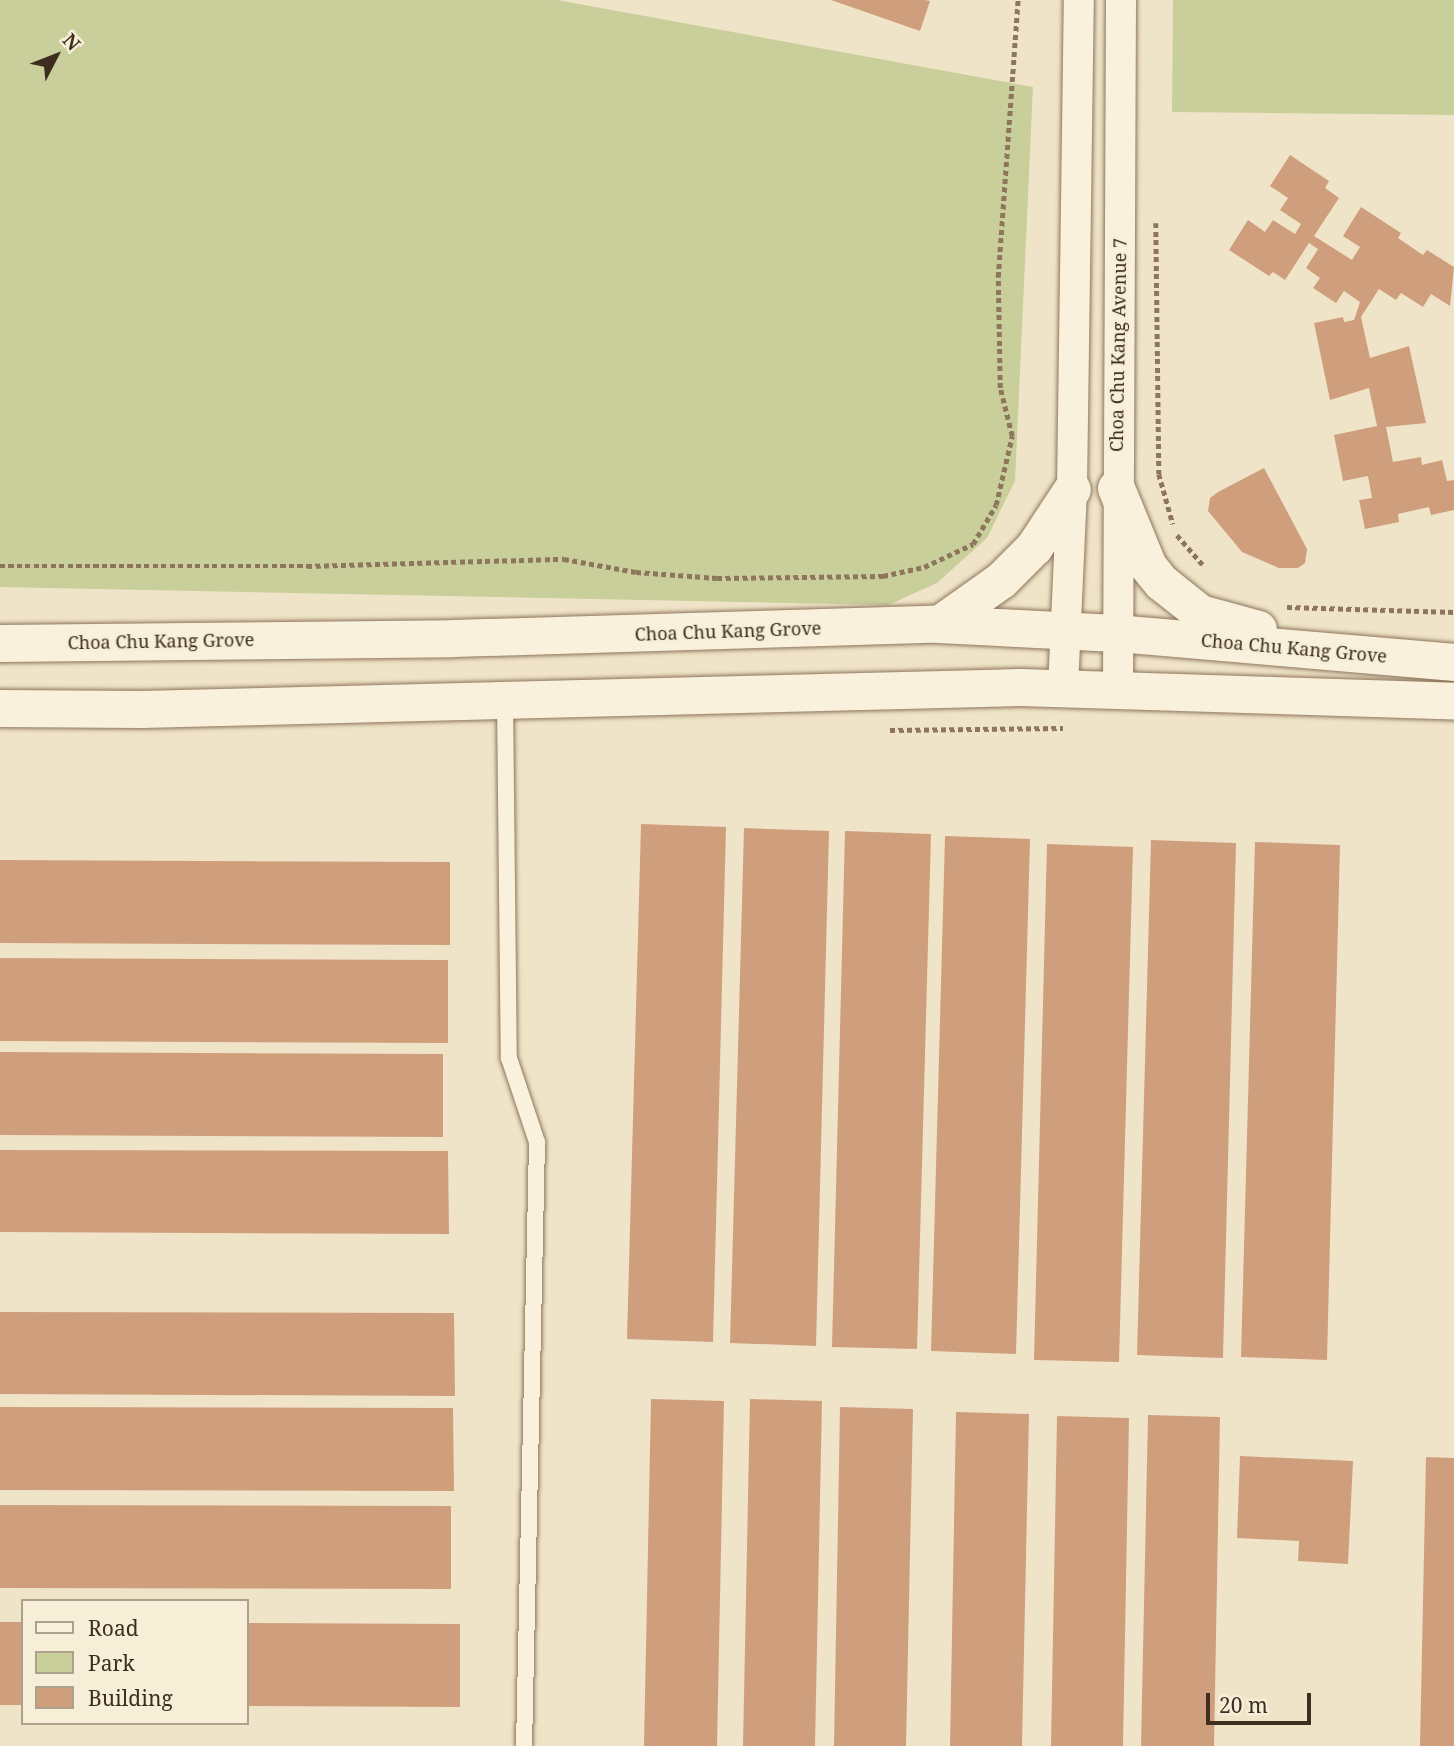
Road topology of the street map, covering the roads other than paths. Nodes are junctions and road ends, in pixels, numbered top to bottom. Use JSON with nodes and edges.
{"nodes":[{"id":1,"x":1079,"y":0,"type":"edge"},
{"id":2,"x":1121,"y":0,"type":"edge"},
{"id":3,"x":1116,"y":488,"type":"junction"},
{"id":4,"x":1072,"y":489,"type":"junction"},
{"id":5,"x":939,"y":624,"type":"junction"},
{"id":6,"x":1067,"y":632,"type":"junction"},
{"id":7,"x":1116,"y":633,"type":"junction"},
{"id":8,"x":0,"y":643,"type":"edge"},
{"id":9,"x":1346,"y":653,"type":"junction"},
{"id":10,"x":1454,"y":662,"type":"edge"},
{"id":11,"x":1063,"y":688,"type":"junction"},
{"id":12,"x":1118,"y":690,"type":"junction"},
{"id":13,"x":505,"y":698,"type":"junction"},
{"id":14,"x":1454,"y":701,"type":"edge"},
{"id":15,"x":0,"y":708,"type":"edge"},
{"id":16,"x":523,"y":1746,"type":"edge"}],
"edges":[{"from":1,"to":4,"type":"street"},
{"from":2,"to":3,"type":"street","name":"Choa Chu Kang Avenue 7"},
{"from":3,"to":7,"type":"street","name":"Choa Chu Kang Avenue 7"},
{"from":3,"to":9,"type":"street"},
{"from":4,"to":5,"type":"street"},
{"from":4,"to":6,"type":"street"},
{"from":5,"to":6,"type":"street","name":"Choa Chu Kang Grove"},
{"from":5,"to":8,"type":"street","name":"Choa Chu Kang Grove"},
{"from":6,"to":7,"type":"street","name":"Choa Chu Kang Grove"},
{"from":6,"to":11,"type":"street"},
{"from":7,"to":9,"type":"street","name":"Choa Chu Kang Grove"},
{"from":7,"to":12,"type":"street","name":"Choa Chu Kang Avenue 7"},
{"from":9,"to":10,"type":"street","name":"Choa Chu Kang Grove"},
{"from":11,"to":12,"type":"street"},
{"from":11,"to":13,"type":"street"},
{"from":12,"to":14,"type":"street"},
{"from":13,"to":15,"type":"street"},
{"from":13,"to":16,"type":"lane"}]}
